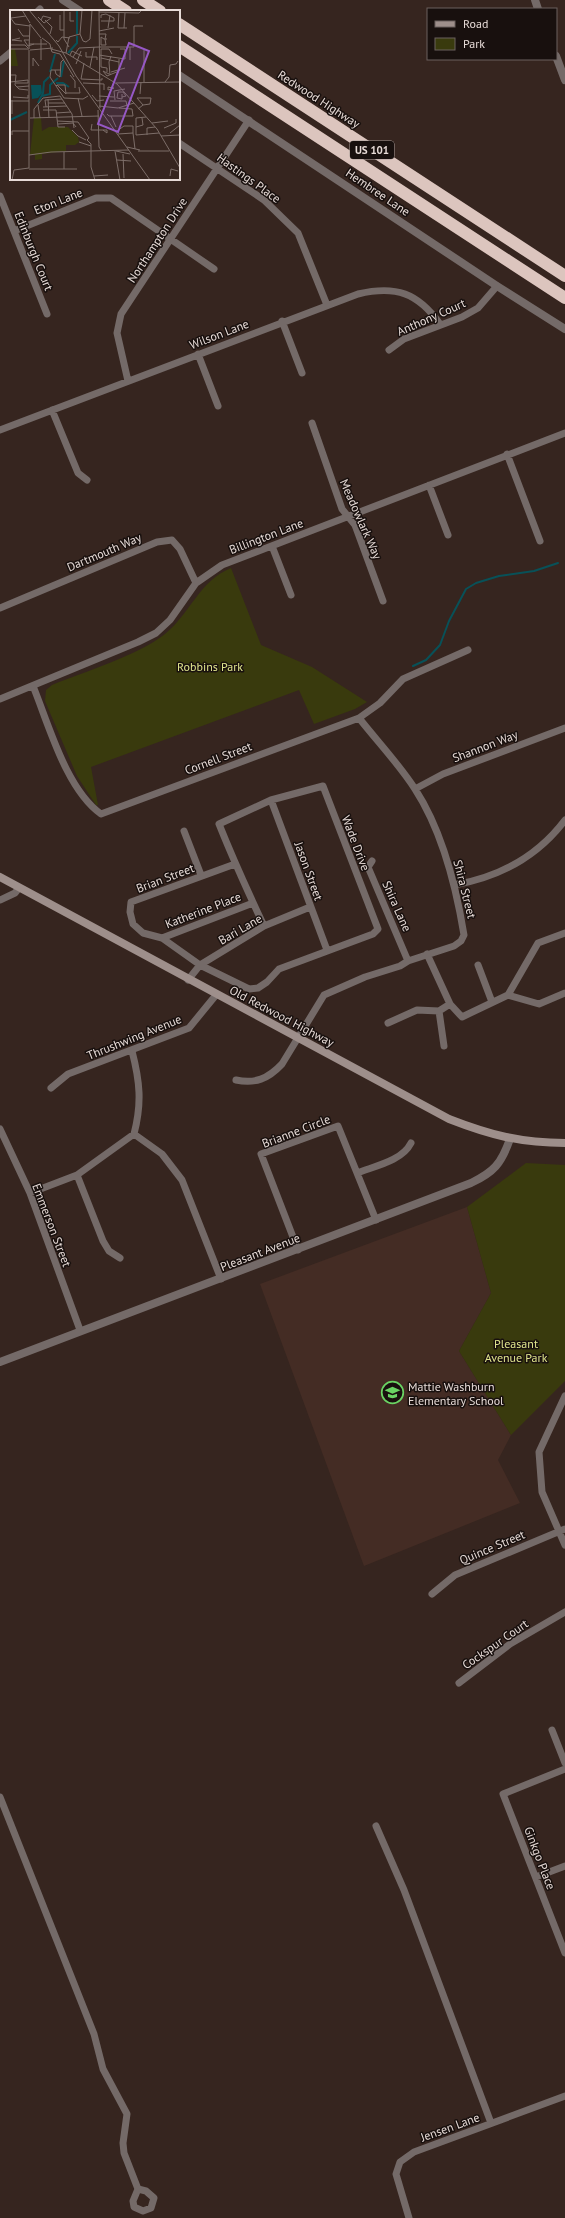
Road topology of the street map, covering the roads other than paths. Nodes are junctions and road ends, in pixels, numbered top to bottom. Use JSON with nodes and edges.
{"nodes":[{"id":1,"x":63,"y":0,"type":"edge"},
{"id":2,"x":109,"y":0,"type":"edge"},
{"id":3,"x":143,"y":0,"type":"edge"},
{"id":4,"x":78,"y":10,"type":"edge"},
{"id":5,"x":124,"y":10,"type":"edge"},
{"id":6,"x":158,"y":10,"type":"edge"},
{"id":7,"x":180,"y":25,"type":"edge"},
{"id":8,"x":180,"y":47,"type":"edge"},
{"id":9,"x":10,"y":53,"type":"edge"},
{"id":10,"x":557,"y":59,"type":"edge"},
{"id":11,"x":0,"y":60,"type":"edge"},
{"id":12,"x":180,"y":76,"type":"edge"},
{"id":13,"x":565,"y":80,"type":"edge"},
{"id":14,"x":249,"y":120,"type":"junction"},
{"id":15,"x":180,"y":143,"type":"edge"},
{"id":16,"x":217,"y":168,"type":"junction"},
{"id":17,"x":0,"y":196,"type":"edge"},
{"id":18,"x":14,"y":231,"type":"junction"},
{"id":19,"x":170,"y":240,"type":"junction"},
{"id":20,"x":214,"y":269,"type":"dead end"},
{"id":21,"x":565,"y":276,"type":"edge"},
{"id":22,"x":497,"y":286,"type":"junction"},
{"id":23,"x":565,"y":298,"type":"edge"},
{"id":24,"x":327,"y":305,"type":"junction"},
{"id":25,"x":47,"y":314,"type":"dead end"},
{"id":26,"x":282,"y":321,"type":"junction"},
{"id":27,"x":440,"y":324,"type":"junction"},
{"id":28,"x":565,"y":329,"type":"edge"},
{"id":29,"x":389,"y":350,"type":"dead end"},
{"id":30,"x":198,"y":354,"type":"junction"},
{"id":31,"x":302,"y":373,"type":"dead end"},
{"id":32,"x":128,"y":381,"type":"junction"},
{"id":33,"x":218,"y":406,"type":"dead end"},
{"id":34,"x":52,"y":410,"type":"junction"},
{"id":35,"x":312,"y":423,"type":"dead end"},
{"id":36,"x":0,"y":430,"type":"edge"},
{"id":37,"x":565,"y":433,"type":"edge"},
{"id":38,"x":507,"y":454,"type":"junction"},
{"id":39,"x":87,"y":480,"type":"dead end"},
{"id":40,"x":429,"y":485,"type":"junction"},
{"id":41,"x":349,"y":516,"type":"junction"},
{"id":42,"x":448,"y":535,"type":"dead end"},
{"id":43,"x":540,"y":541,"type":"dead end"},
{"id":44,"x":272,"y":546,"type":"junction"},
{"id":45,"x":196,"y":583,"type":"junction"},
{"id":46,"x":291,"y":595,"type":"dead end"},
{"id":47,"x":383,"y":601,"type":"dead end"},
{"id":48,"x":0,"y":608,"type":"edge"},
{"id":49,"x":468,"y":650,"type":"dead end"},
{"id":50,"x":33,"y":686,"type":"junction"},
{"id":51,"x":0,"y":699,"type":"edge"},
{"id":52,"x":359,"y":718,"type":"junction"},
{"id":53,"x":565,"y":728,"type":"edge"},
{"id":54,"x":415,"y":789,"type":"junction"},
{"id":55,"x":271,"y":800,"type":"junction"},
{"id":56,"x":565,"y":820,"type":"edge"},
{"id":57,"x":184,"y":831,"type":"dead end"},
{"id":58,"x":372,"y":861,"type":"dead end"},
{"id":59,"x":235,"y":864,"type":"junction"},
{"id":60,"x":201,"y":875,"type":"junction"},
{"id":61,"x":0,"y":877,"type":"edge"},
{"id":62,"x":454,"y":885,"type":"junction"},
{"id":63,"x":20,"y":888,"type":"junction"},
{"id":64,"x":0,"y":900,"type":"edge"},
{"id":65,"x":253,"y":903,"type":"junction"},
{"id":66,"x":310,"y":907,"type":"junction"},
{"id":67,"x":264,"y":926,"type":"junction"},
{"id":68,"x":565,"y":933,"type":"edge"},
{"id":69,"x":162,"y":938,"type":"junction"},
{"id":70,"x":327,"y":950,"type":"junction"},
{"id":71,"x":428,"y":954,"type":"junction"},
{"id":72,"x":408,"y":961,"type":"junction"},
{"id":73,"x":200,"y":965,"type":"junction"},
{"id":74,"x":478,"y":965,"type":"dead end"},
{"id":75,"x":188,"y":980,"type":"junction"},
{"id":76,"x":565,"y":994,"type":"edge"},
{"id":77,"x":216,"y":995,"type":"junction"},
{"id":78,"x":508,"y":995,"type":"junction"},
{"id":79,"x":492,"y":1002,"type":"junction"},
{"id":80,"x":450,"y":1004,"type":"junction"},
{"id":81,"x":439,"y":1011,"type":"junction"},
{"id":82,"x":388,"y":1023,"type":"dead end"},
{"id":83,"x":297,"y":1037,"type":"junction"},
{"id":84,"x":444,"y":1046,"type":"dead end"},
{"id":85,"x":132,"y":1051,"type":"junction"},
{"id":86,"x":236,"y":1080,"type":"dead end"},
{"id":87,"x":51,"y":1088,"type":"dead end"},
{"id":88,"x":0,"y":1129,"type":"edge"},
{"id":89,"x":134,"y":1134,"type":"junction"},
{"id":90,"x":510,"y":1140,"type":"junction"},
{"id":91,"x":411,"y":1143,"type":"dead end"},
{"id":92,"x":565,"y":1144,"type":"edge"},
{"id":93,"x":358,"y":1173,"type":"junction"},
{"id":94,"x":77,"y":1175,"type":"junction"},
{"id":95,"x":30,"y":1193,"type":"junction"},
{"id":96,"x":376,"y":1220,"type":"junction"},
{"id":97,"x":298,"y":1250,"type":"junction"},
{"id":98,"x":120,"y":1258,"type":"dead end"},
{"id":99,"x":221,"y":1279,"type":"junction"},
{"id":100,"x":80,"y":1330,"type":"junction"},
{"id":101,"x":0,"y":1362,"type":"edge"},
{"id":102,"x":565,"y":1396,"type":"edge"},
{"id":103,"x":562,"y":1530,"type":"edge"},
{"id":104,"x":565,"y":1545,"type":"edge"},
{"id":105,"x":432,"y":1594,"type":"dead end"},
{"id":106,"x":565,"y":1612,"type":"edge"},
{"id":107,"x":459,"y":1683,"type":"dead end"},
{"id":108,"x":552,"y":1730,"type":"dead end"},
{"id":109,"x":565,"y":1763,"type":"edge"},
{"id":110,"x":565,"y":1769,"type":"edge"},
{"id":111,"x":0,"y":1797,"type":"edge"},
{"id":112,"x":376,"y":1826,"type":"dead end"},
{"id":113,"x":565,"y":1866,"type":"edge"},
{"id":114,"x":536,"y":1877,"type":"junction"},
{"id":115,"x":565,"y":1953,"type":"edge"},
{"id":116,"x":565,"y":2096,"type":"edge"},
{"id":117,"x":491,"y":2124,"type":"junction"},
{"id":118,"x":138,"y":2189,"type":"dead end"},
{"id":119,"x":409,"y":2218,"type":"edge"}],
"edges":[{"from":1,"to":4,"type":"street"},
{"from":2,"to":5,"type":"highway"},
{"from":3,"to":6,"type":"highway"},
{"from":7,"to":21,"type":"highway","name":"Redwood Highway","number":"US 101"},
{"from":8,"to":23,"type":"highway","number":"US 101"},
{"from":9,"to":11,"type":"street"},
{"from":10,"to":13,"type":"street"},
{"from":12,"to":14,"type":"street","name":"Hembree Lane"},
{"from":14,"to":16,"type":"street","name":"Northampton Drive"},
{"from":14,"to":22,"type":"street","name":"Hembree Lane"},
{"from":15,"to":16,"type":"street","name":"Hastings Place"},
{"from":16,"to":19,"type":"street","name":"Northampton Drive"},
{"from":16,"to":24,"type":"street","name":"Hastings Place"},
{"from":17,"to":18,"type":"street","name":"Edinburgh Court"},
{"from":18,"to":19,"type":"street","name":"Eton Lane"},
{"from":18,"to":25,"type":"street","name":"Edinburgh Court"},
{"from":19,"to":20,"type":"street","name":"Eton Lane"},
{"from":19,"to":32,"type":"street","name":"Northampton Drive"},
{"from":22,"to":27,"type":"street","name":"Anthony Court"},
{"from":22,"to":28,"type":"street","name":"Hembree Lane"},
{"from":24,"to":26,"type":"street","name":"Wilson Lane"},
{"from":24,"to":27,"type":"street","name":"Wilson Lane"},
{"from":26,"to":30,"type":"street","name":"Wilson Lane"},
{"from":26,"to":31,"type":"street"},
{"from":27,"to":29,"type":"street","name":"Anthony Court"},
{"from":30,"to":32,"type":"street","name":"Wilson Lane"},
{"from":30,"to":33,"type":"street"},
{"from":32,"to":34,"type":"street","name":"Wilson Lane"},
{"from":34,"to":36,"type":"street","name":"Wilson Lane"},
{"from":34,"to":39,"type":"street"},
{"from":35,"to":41,"type":"street","name":"Meadowlark Way"},
{"from":37,"to":38,"type":"street","name":"Billington Lane"},
{"from":38,"to":40,"type":"street","name":"Billington Lane"},
{"from":38,"to":43,"type":"street"},
{"from":40,"to":41,"type":"street","name":"Billington Lane"},
{"from":40,"to":42,"type":"street"},
{"from":41,"to":44,"type":"street","name":"Billington Lane"},
{"from":41,"to":47,"type":"street","name":"Meadowlark Way"},
{"from":44,"to":45,"type":"street","name":"Billington Lane"},
{"from":44,"to":46,"type":"street"},
{"from":45,"to":48,"type":"street","name":"Dartmouth Way"},
{"from":45,"to":50,"type":"street","name":"Billington Lane"},
{"from":49,"to":52,"type":"street","name":"Cornell Street"},
{"from":50,"to":51,"type":"street","name":"Billington Lane"},
{"from":50,"to":52,"type":"street","name":"Cornell Street"},
{"from":52,"to":54,"type":"street","name":"Shira Street"},
{"from":53,"to":54,"type":"street","name":"Shannon Way"},
{"from":54,"to":62,"type":"street","name":"Shira Street"},
{"from":55,"to":59,"type":"street","name":"Wade Drive"},
{"from":55,"to":66,"type":"street","name":"Jason Street"},
{"from":55,"to":70,"type":"street","name":"Wade Drive"},
{"from":56,"to":62,"type":"street"},
{"from":57,"to":60,"type":"street"},
{"from":58,"to":72,"type":"street","name":"Shira Lane"},
{"from":59,"to":60,"type":"street","name":"Brian Street"},
{"from":59,"to":65,"type":"street","name":"Wade Drive"},
{"from":60,"to":69,"type":"street","name":"Brian Street"},
{"from":61,"to":63,"type":"main road","name":"Old Redwood Highway"},
{"from":62,"to":71,"type":"street","name":"Shira Street"},
{"from":63,"to":64,"type":"street"},
{"from":63,"to":75,"type":"main road","name":"Old Redwood Highway"},
{"from":65,"to":67,"type":"street","name":"Wade Drive"},
{"from":65,"to":69,"type":"street","name":"Katherine Place"},
{"from":66,"to":67,"type":"street","name":"Bari Lane"},
{"from":66,"to":70,"type":"street","name":"Jason Street"},
{"from":67,"to":73,"type":"street","name":"Bari Lane"},
{"from":68,"to":78,"type":"street"},
{"from":69,"to":73,"type":"street","name":"Brian Street"},
{"from":70,"to":73,"type":"street","name":"Wade Drive"},
{"from":71,"to":72,"type":"street","name":"Shira Street"},
{"from":71,"to":80,"type":"street"},
{"from":72,"to":83,"type":"street","name":"Shira Street"},
{"from":73,"to":75,"type":"street","name":"Bari Lane"},
{"from":74,"to":79,"type":"street"},
{"from":75,"to":77,"type":"main road","name":"Old Redwood Highway"},
{"from":76,"to":78,"type":"street"},
{"from":77,"to":83,"type":"main road","name":"Old Redwood Highway"},
{"from":77,"to":85,"type":"street","name":"Thrushwing Avenue"},
{"from":78,"to":79,"type":"street"},
{"from":79,"to":80,"type":"street"},
{"from":80,"to":81,"type":"street"},
{"from":81,"to":82,"type":"street"},
{"from":81,"to":84,"type":"street"},
{"from":83,"to":86,"type":"street","name":"Shira Street"},
{"from":83,"to":90,"type":"main road","name":"Old Redwood Highway"},
{"from":85,"to":87,"type":"street","name":"Thrushwing Avenue"},
{"from":85,"to":89,"type":"street"},
{"from":88,"to":95,"type":"street","name":"Emmerson Street"},
{"from":89,"to":94,"type":"street"},
{"from":89,"to":99,"type":"street"},
{"from":90,"to":92,"type":"main road","name":"Old Redwood Highway"},
{"from":90,"to":96,"type":"street","name":"Pleasant Avenue"},
{"from":91,"to":93,"type":"street"},
{"from":93,"to":96,"type":"street","name":"Brianne Circle"},
{"from":93,"to":97,"type":"street","name":"Brianne Circle"},
{"from":94,"to":95,"type":"street"},
{"from":94,"to":98,"type":"street"},
{"from":95,"to":100,"type":"street","name":"Emmerson Street"},
{"from":96,"to":97,"type":"street","name":"Pleasant Avenue"},
{"from":97,"to":99,"type":"street","name":"Pleasant Avenue"},
{"from":99,"to":100,"type":"street","name":"Pleasant Avenue"},
{"from":100,"to":101,"type":"street","name":"Pleasant Avenue"},
{"from":102,"to":103,"type":"street"},
{"from":103,"to":104,"type":"street"},
{"from":103,"to":105,"type":"street","name":"Quince Street"},
{"from":106,"to":107,"type":"street","name":"Cockspur Court"},
{"from":108,"to":109,"type":"street"},
{"from":110,"to":114,"type":"street","name":"Ginkgo Place"},
{"from":111,"to":118,"type":"street"},
{"from":112,"to":117,"type":"street"},
{"from":113,"to":114,"type":"street"},
{"from":114,"to":115,"type":"street","name":"Ginkgo Place"},
{"from":116,"to":117,"type":"street","name":"Jensen Lane"},
{"from":117,"to":119,"type":"street","name":"Jensen Lane"}]}
